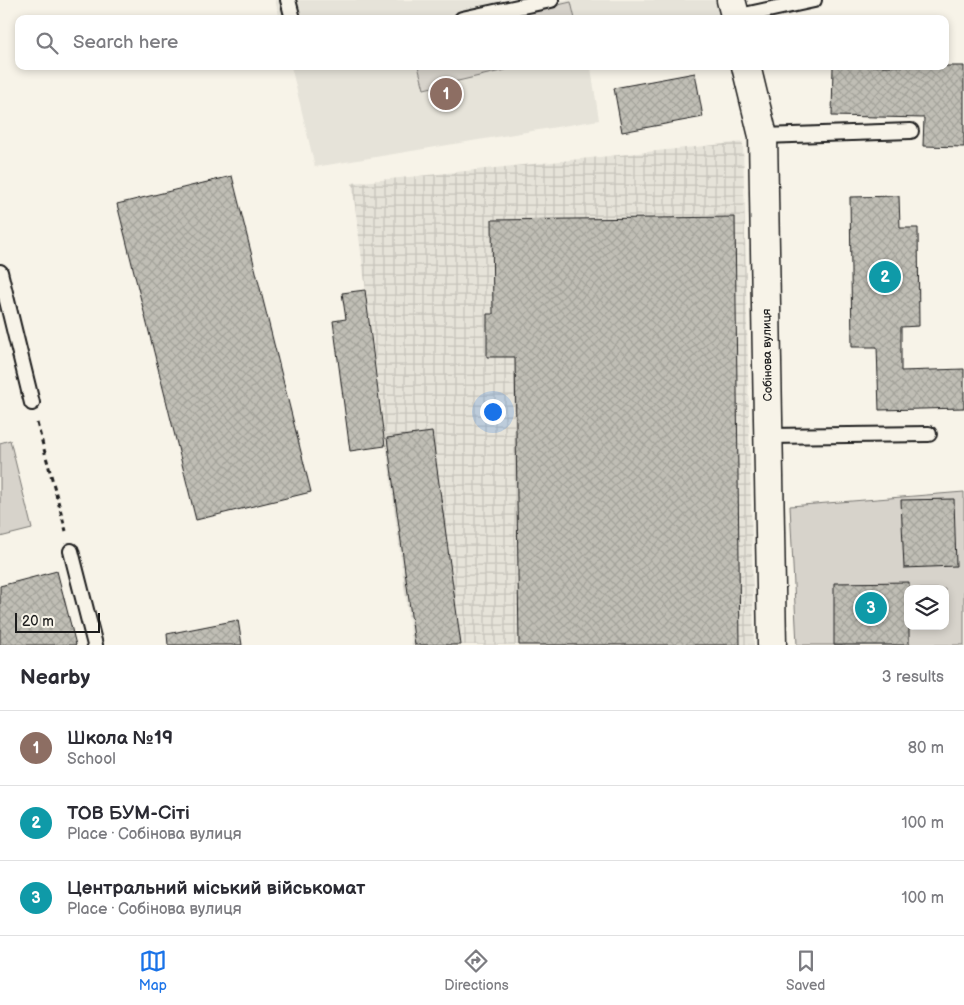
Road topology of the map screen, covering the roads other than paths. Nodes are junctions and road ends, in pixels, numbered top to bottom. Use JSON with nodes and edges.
{"nodes":[{"id":1,"x":288,"y":0,"type":"edge"},
{"id":2,"x":551,"y":0,"type":"edge"},
{"id":3,"x":814,"y":0,"type":"edge"},
{"id":4,"x":734,"y":12,"type":"edge"},
{"id":5,"x":292,"y":15,"type":"edge"},
{"id":6,"x":481,"y":15,"type":"edge"},
{"id":7,"x":747,"y":70,"type":"edge"},
{"id":8,"x":911,"y":131,"type":"dead end"},
{"id":9,"x":763,"y":136,"type":"junction"},
{"id":10,"x":0,"y":272,"type":"edge"},
{"id":11,"x":32,"y":403,"type":"road end"},
{"id":12,"x":930,"y":434,"type":"dead end"},
{"id":13,"x":768,"y":436,"type":"junction"},
{"id":14,"x":71,"y":551,"type":"road end"},
{"id":15,"x":95,"y":645,"type":"edge"},
{"id":16,"x":772,"y":645,"type":"edge"}],
"edges":[{"from":1,"to":5,"type":"lane"},
{"from":2,"to":6,"type":"lane"},
{"from":3,"to":4,"type":"lane"},
{"from":7,"to":9,"type":"street","name":"Собінова вулиця"},
{"from":8,"to":9,"type":"lane"},
{"from":9,"to":13,"type":"street","name":"Собінова вулиця"},
{"from":10,"to":11,"type":"lane"},
{"from":12,"to":13,"type":"lane"},
{"from":13,"to":16,"type":"street","name":"Собінова вулиця"},
{"from":14,"to":15,"type":"lane"}]}
